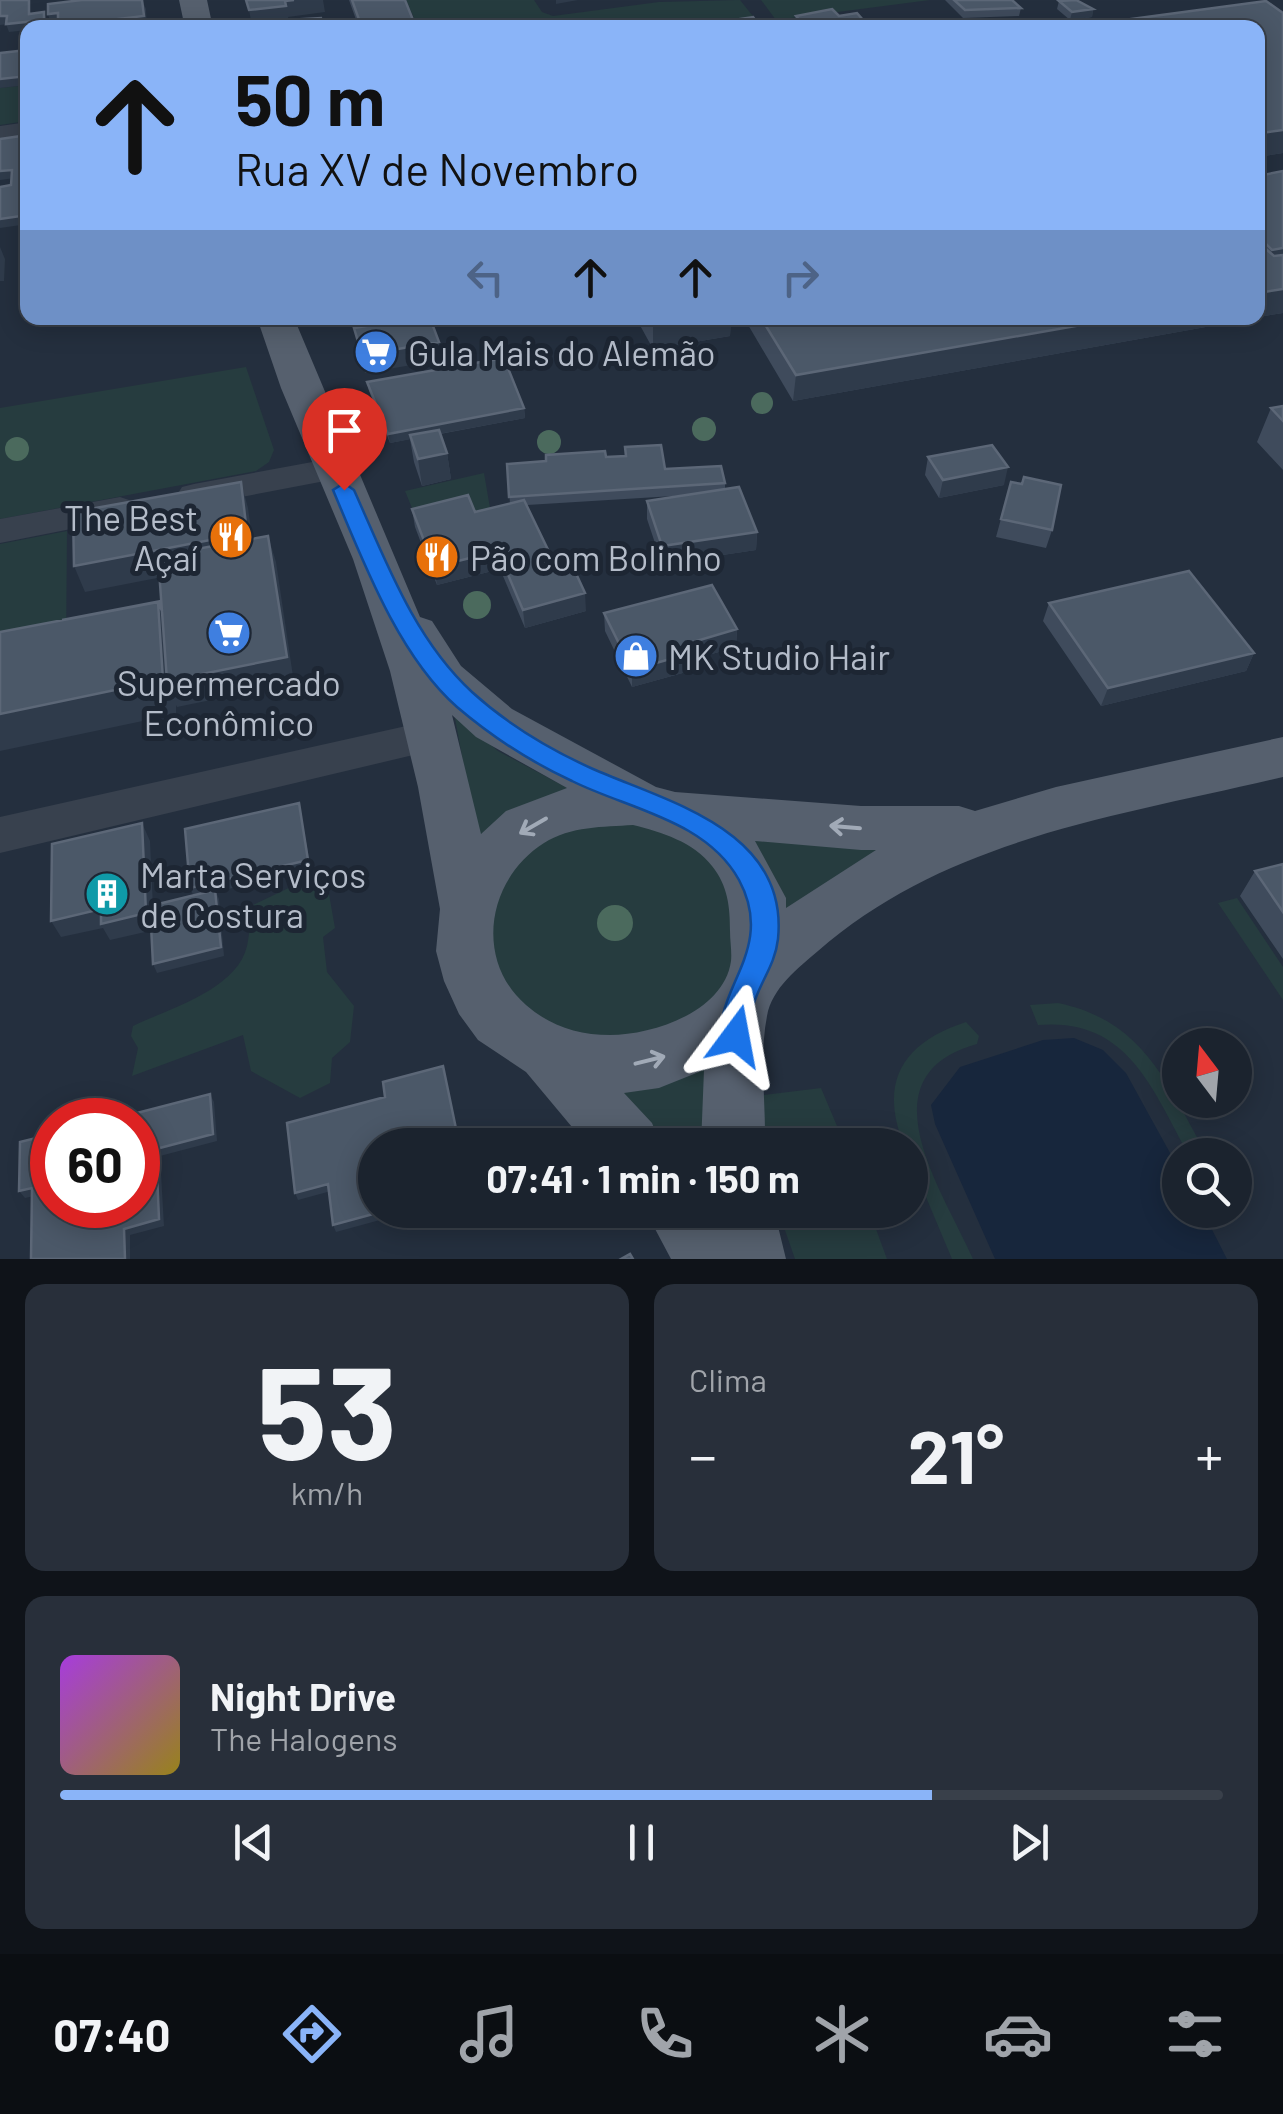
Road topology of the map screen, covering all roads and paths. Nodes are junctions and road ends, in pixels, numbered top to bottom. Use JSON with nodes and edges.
{"nodes":[{"id":1,"x":205,"y":0,"type":"edge"},
{"id":2,"x":193,"y":1,"type":"edge"},
{"id":3,"x":278,"y":325,"type":"edge"},
{"id":4,"x":334,"y":469,"type":"junction"},
{"id":5,"x":0,"y":531,"type":"edge"},
{"id":6,"x":388,"y":592,"type":"junction"},
{"id":7,"x":433,"y":736,"type":"junction"},
{"id":8,"x":1283,"y":756,"type":"edge"},
{"id":9,"x":658,"y":807,"type":"junction"},
{"id":10,"x":1012,"y":823,"type":"junction"},
{"id":11,"x":0,"y":834,"type":"edge"},
{"id":12,"x":467,"y":906,"type":"junction"},
{"id":13,"x":749,"y":987,"type":"junction"},
{"id":14,"x":550,"y":1056,"type":"junction"},
{"id":15,"x":614,"y":1128,"type":"edge"},
{"id":16,"x":736,"y":1128,"type":"edge"},
{"id":17,"x":690,"y":1228,"type":"edge"},
{"id":18,"x":745,"y":1228,"type":"edge"},
{"id":19,"x":710,"y":1259,"type":"edge"},
{"id":20,"x":752,"y":1259,"type":"edge"}],
"edges":[{"from":1,"to":2,"type":"street"},
{"from":3,"to":4,"type":"main road"},
{"from":4,"to":5,"type":"street"},
{"from":4,"to":6,"type":"main road"},
{"from":6,"to":7,"type":"main road"},
{"from":6,"to":9,"type":"main road"},
{"from":7,"to":11,"type":"street"},
{"from":7,"to":12,"type":"main road"},
{"from":8,"to":10,"type":"main road"},
{"from":10,"to":9,"type":"main road","one_way":true},
{"from":9,"to":12,"type":"main road","one_way":true},
{"from":9,"to":13,"type":"main road"},
{"from":10,"to":13,"type":"main road"},
{"from":12,"to":14,"type":"main road"},
{"from":14,"to":13,"type":"main road","one_way":true},
{"from":13,"to":16,"type":"main road"},
{"from":14,"to":15,"type":"main road"},
{"from":17,"to":19,"type":"main road"},
{"from":18,"to":20,"type":"main road"}]}
